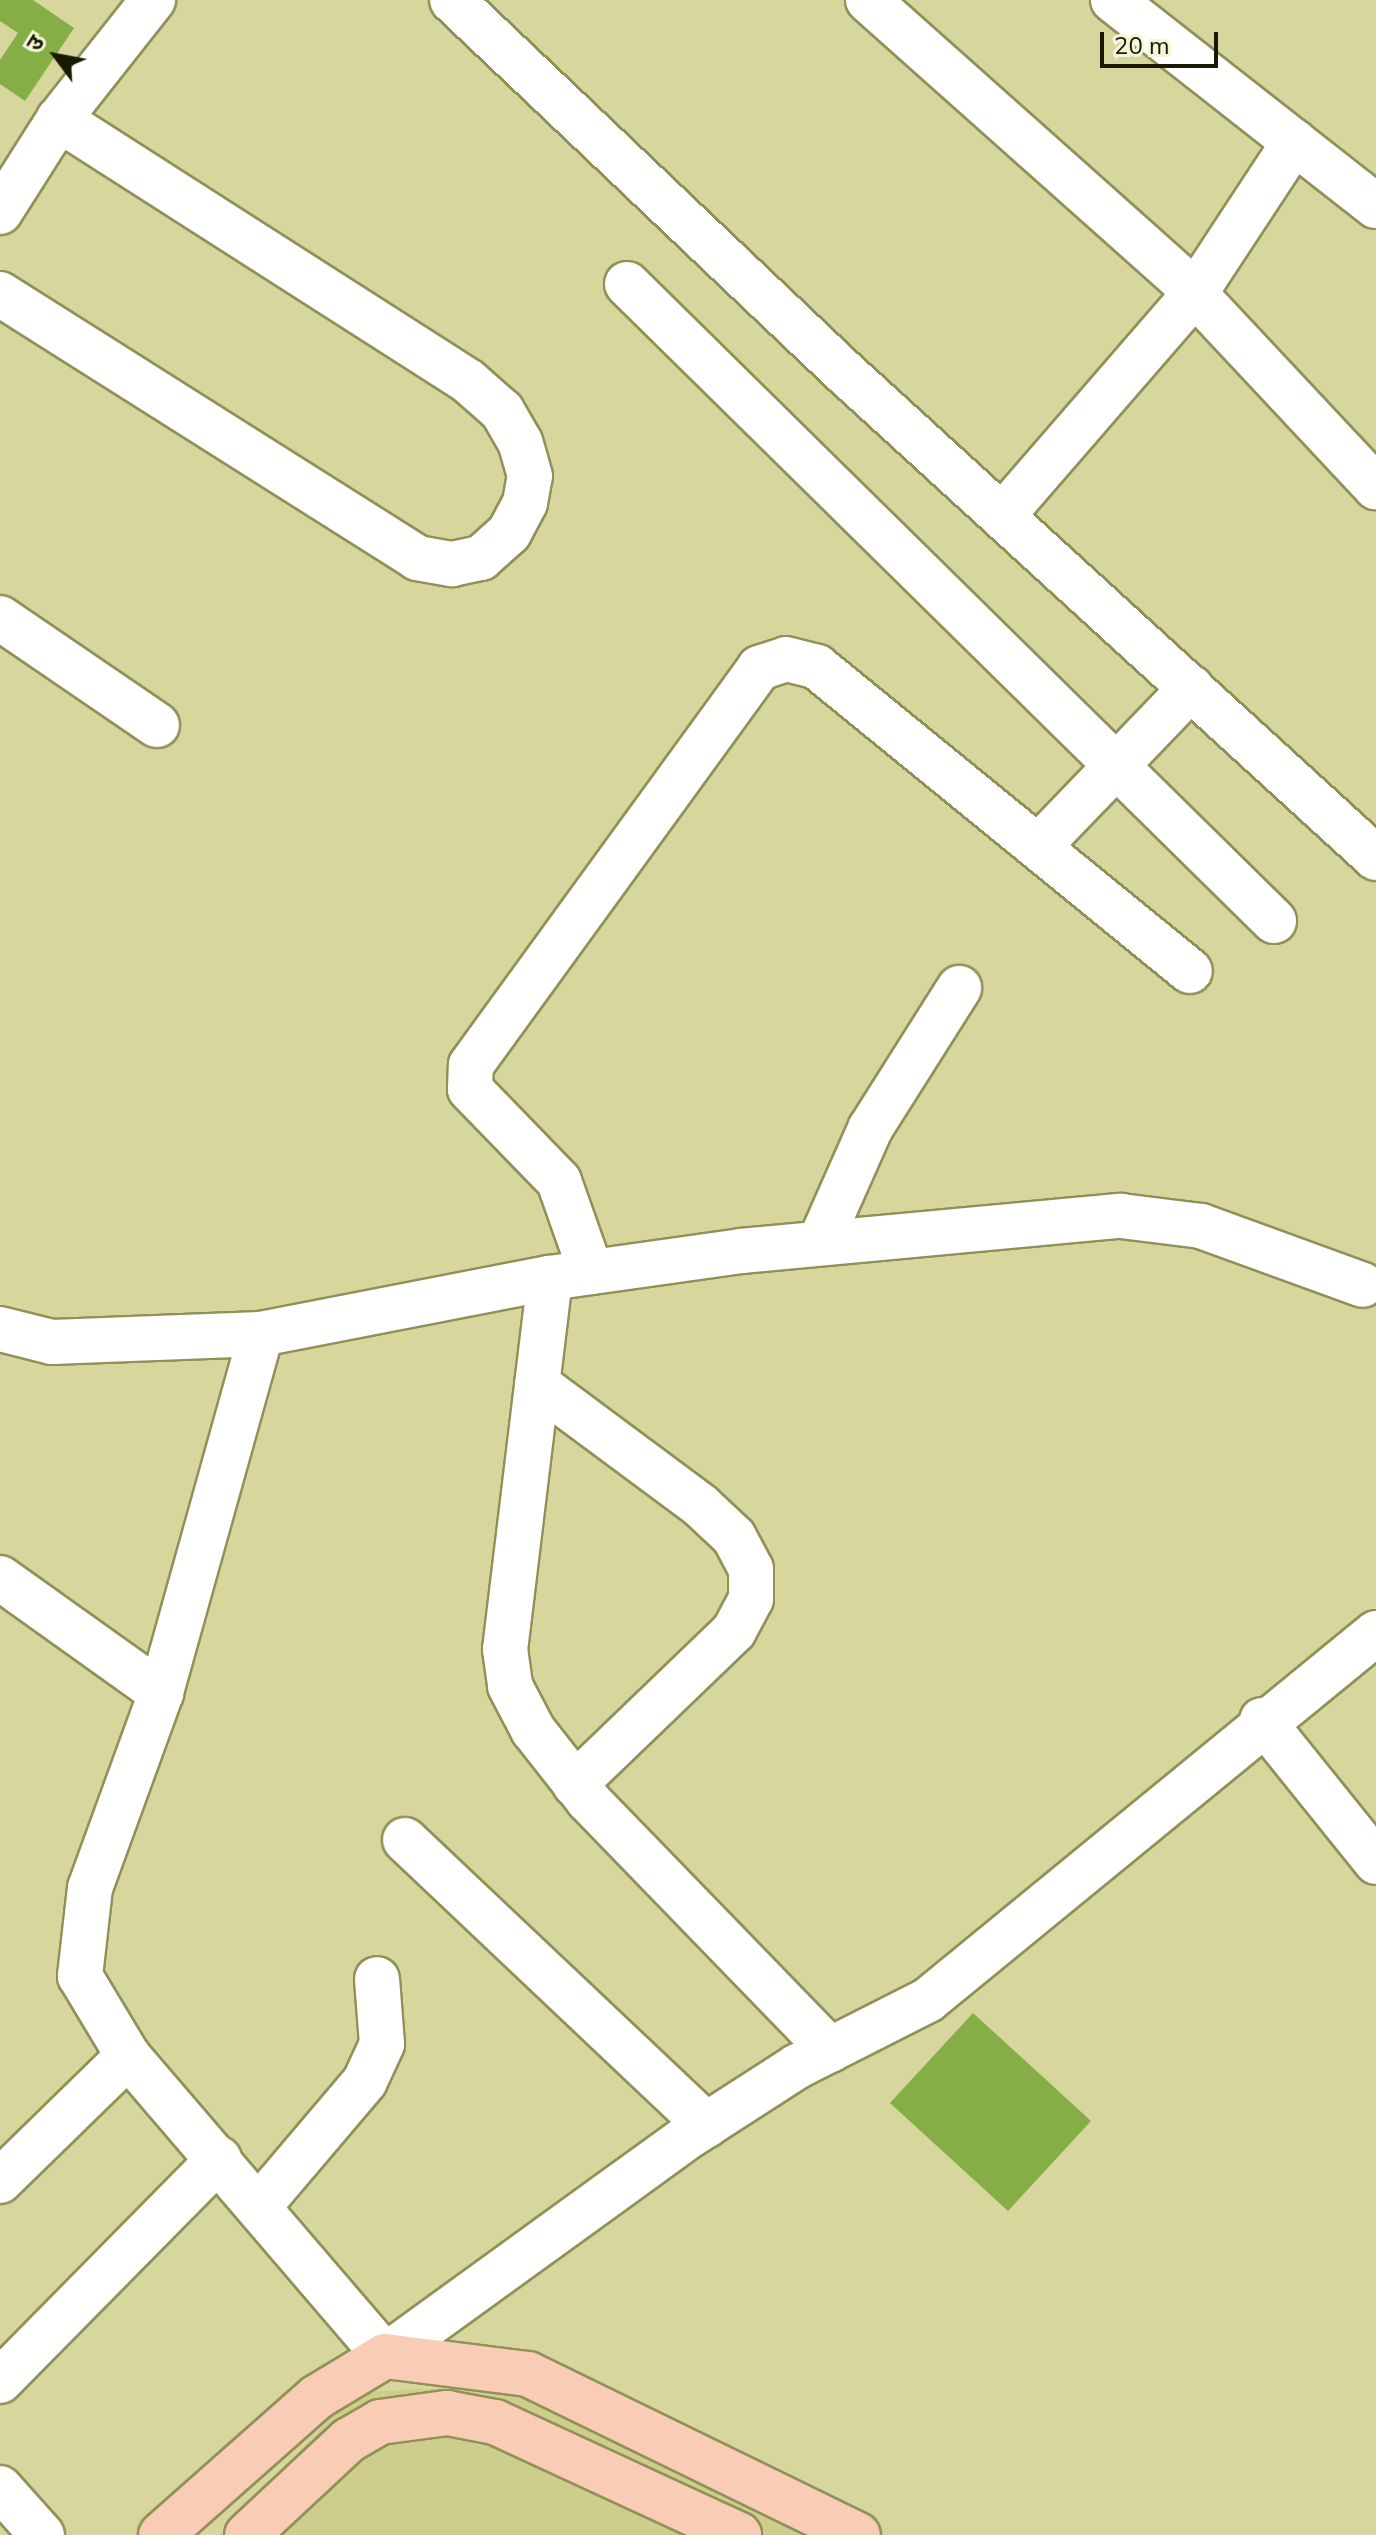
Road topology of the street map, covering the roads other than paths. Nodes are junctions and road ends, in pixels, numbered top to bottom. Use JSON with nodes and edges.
{"nodes":[{"id":1,"x":153,"y":0,"type":"edge"},
{"id":2,"x":452,"y":0,"type":"edge"},
{"id":3,"x":868,"y":0,"type":"edge"},
{"id":4,"x":1113,"y":0,"type":"edge"},
{"id":5,"x":59,"y":119,"type":"junction"},
{"id":6,"x":1294,"y":142,"type":"junction"},
{"id":7,"x":1376,"y":206,"type":"edge"},
{"id":8,"x":0,"y":212,"type":"edge"},
{"id":9,"x":627,"y":284,"type":"dead end"},
{"id":10,"x":1195,"y":293,"type":"junction"},
{"id":11,"x":0,"y":294,"type":"edge"},
{"id":12,"x":1376,"y":487,"type":"edge"},
{"id":13,"x":1002,"y":516,"type":"junction"},
{"id":14,"x":0,"y":618,"type":"edge"},
{"id":15,"x":1191,"y":688,"type":"junction"},
{"id":16,"x":157,"y":725,"type":"dead end"},
{"id":17,"x":1116,"y":766,"type":"junction"},
{"id":18,"x":1038,"y":847,"type":"junction"},
{"id":19,"x":1376,"y":858,"type":"edge"},
{"id":20,"x":1274,"y":921,"type":"dead end"},
{"id":21,"x":1190,"y":971,"type":"dead end"},
{"id":22,"x":959,"y":988,"type":"dead end"},
{"id":23,"x":820,"y":1242,"type":"junction"},
{"id":24,"x":570,"y":1275,"type":"junction"},
{"id":25,"x":1372,"y":1286,"type":"edge"},
{"id":26,"x":0,"y":1329,"type":"edge"},
{"id":27,"x":261,"y":1334,"type":"junction"},
{"id":28,"x":537,"y":1384,"type":"junction"},
{"id":29,"x":0,"y":1578,"type":"edge"},
{"id":30,"x":1376,"y":1633,"type":"edge"},
{"id":31,"x":161,"y":1693,"type":"junction"},
{"id":32,"x":1262,"y":1720,"type":"junction"},
{"id":33,"x":575,"y":1784,"type":"junction"},
{"id":34,"x":405,"y":1840,"type":"dead end"},
{"id":35,"x":1376,"y":1862,"type":"edge"},
{"id":36,"x":377,"y":1979,"type":"dead end"},
{"id":37,"x":830,"y":2050,"type":"junction"},
{"id":38,"x":128,"y":2056,"type":"junction"},
{"id":39,"x":706,"y":2125,"type":"junction"},
{"id":40,"x":219,"y":2159,"type":"junction"},
{"id":41,"x":0,"y":2181,"type":"edge"},
{"id":42,"x":260,"y":2205,"type":"junction"},
{"id":43,"x":385,"y":2356,"type":"junction"},
{"id":44,"x":0,"y":2381,"type":"edge"},
{"id":45,"x":0,"y":2488,"type":"edge"},
{"id":46,"x":42,"y":2535,"type":"edge"},
{"id":47,"x":161,"y":2535,"type":"edge"},
{"id":48,"x":247,"y":2535,"type":"edge"},
{"id":49,"x":739,"y":2535,"type":"edge"},
{"id":50,"x":858,"y":2535,"type":"edge"}],
"edges":[{"from":1,"to":5,"type":"street"},
{"from":2,"to":13,"type":"street"},
{"from":3,"to":10,"type":"street"},
{"from":4,"to":6,"type":"street"},
{"from":5,"to":8,"type":"street"},
{"from":5,"to":11,"type":"street"},
{"from":6,"to":7,"type":"street"},
{"from":6,"to":10,"type":"street"},
{"from":9,"to":17,"type":"street"},
{"from":10,"to":12,"type":"street"},
{"from":10,"to":13,"type":"street"},
{"from":13,"to":15,"type":"street"},
{"from":14,"to":16,"type":"street"},
{"from":15,"to":17,"type":"street"},
{"from":15,"to":19,"type":"street"},
{"from":17,"to":18,"type":"street"},
{"from":17,"to":20,"type":"street"},
{"from":18,"to":21,"type":"street"},
{"from":18,"to":24,"type":"street"},
{"from":22,"to":23,"type":"street"},
{"from":23,"to":24,"type":"street"},
{"from":23,"to":25,"type":"street"},
{"from":24,"to":27,"type":"street"},
{"from":24,"to":28,"type":"street"},
{"from":26,"to":27,"type":"street"},
{"from":27,"to":31,"type":"street"},
{"from":28,"to":33,"type":"street"},
{"from":28,"to":33,"type":"street"},
{"from":29,"to":31,"type":"street"},
{"from":30,"to":32,"type":"street"},
{"from":31,"to":38,"type":"street"},
{"from":32,"to":35,"type":"street"},
{"from":32,"to":37,"type":"street"},
{"from":33,"to":37,"type":"street"},
{"from":34,"to":39,"type":"street"},
{"from":36,"to":42,"type":"street"},
{"from":37,"to":39,"type":"street"},
{"from":38,"to":40,"type":"street"},
{"from":38,"to":41,"type":"street"},
{"from":39,"to":43,"type":"street"},
{"from":40,"to":42,"type":"street"},
{"from":40,"to":44,"type":"street"},
{"from":42,"to":43,"type":"street"},
{"from":43,"to":47,"type":"main road"},
{"from":43,"to":50,"type":"main road"},
{"from":45,"to":46,"type":"street"},
{"from":48,"to":49,"type":"main road"}]}
